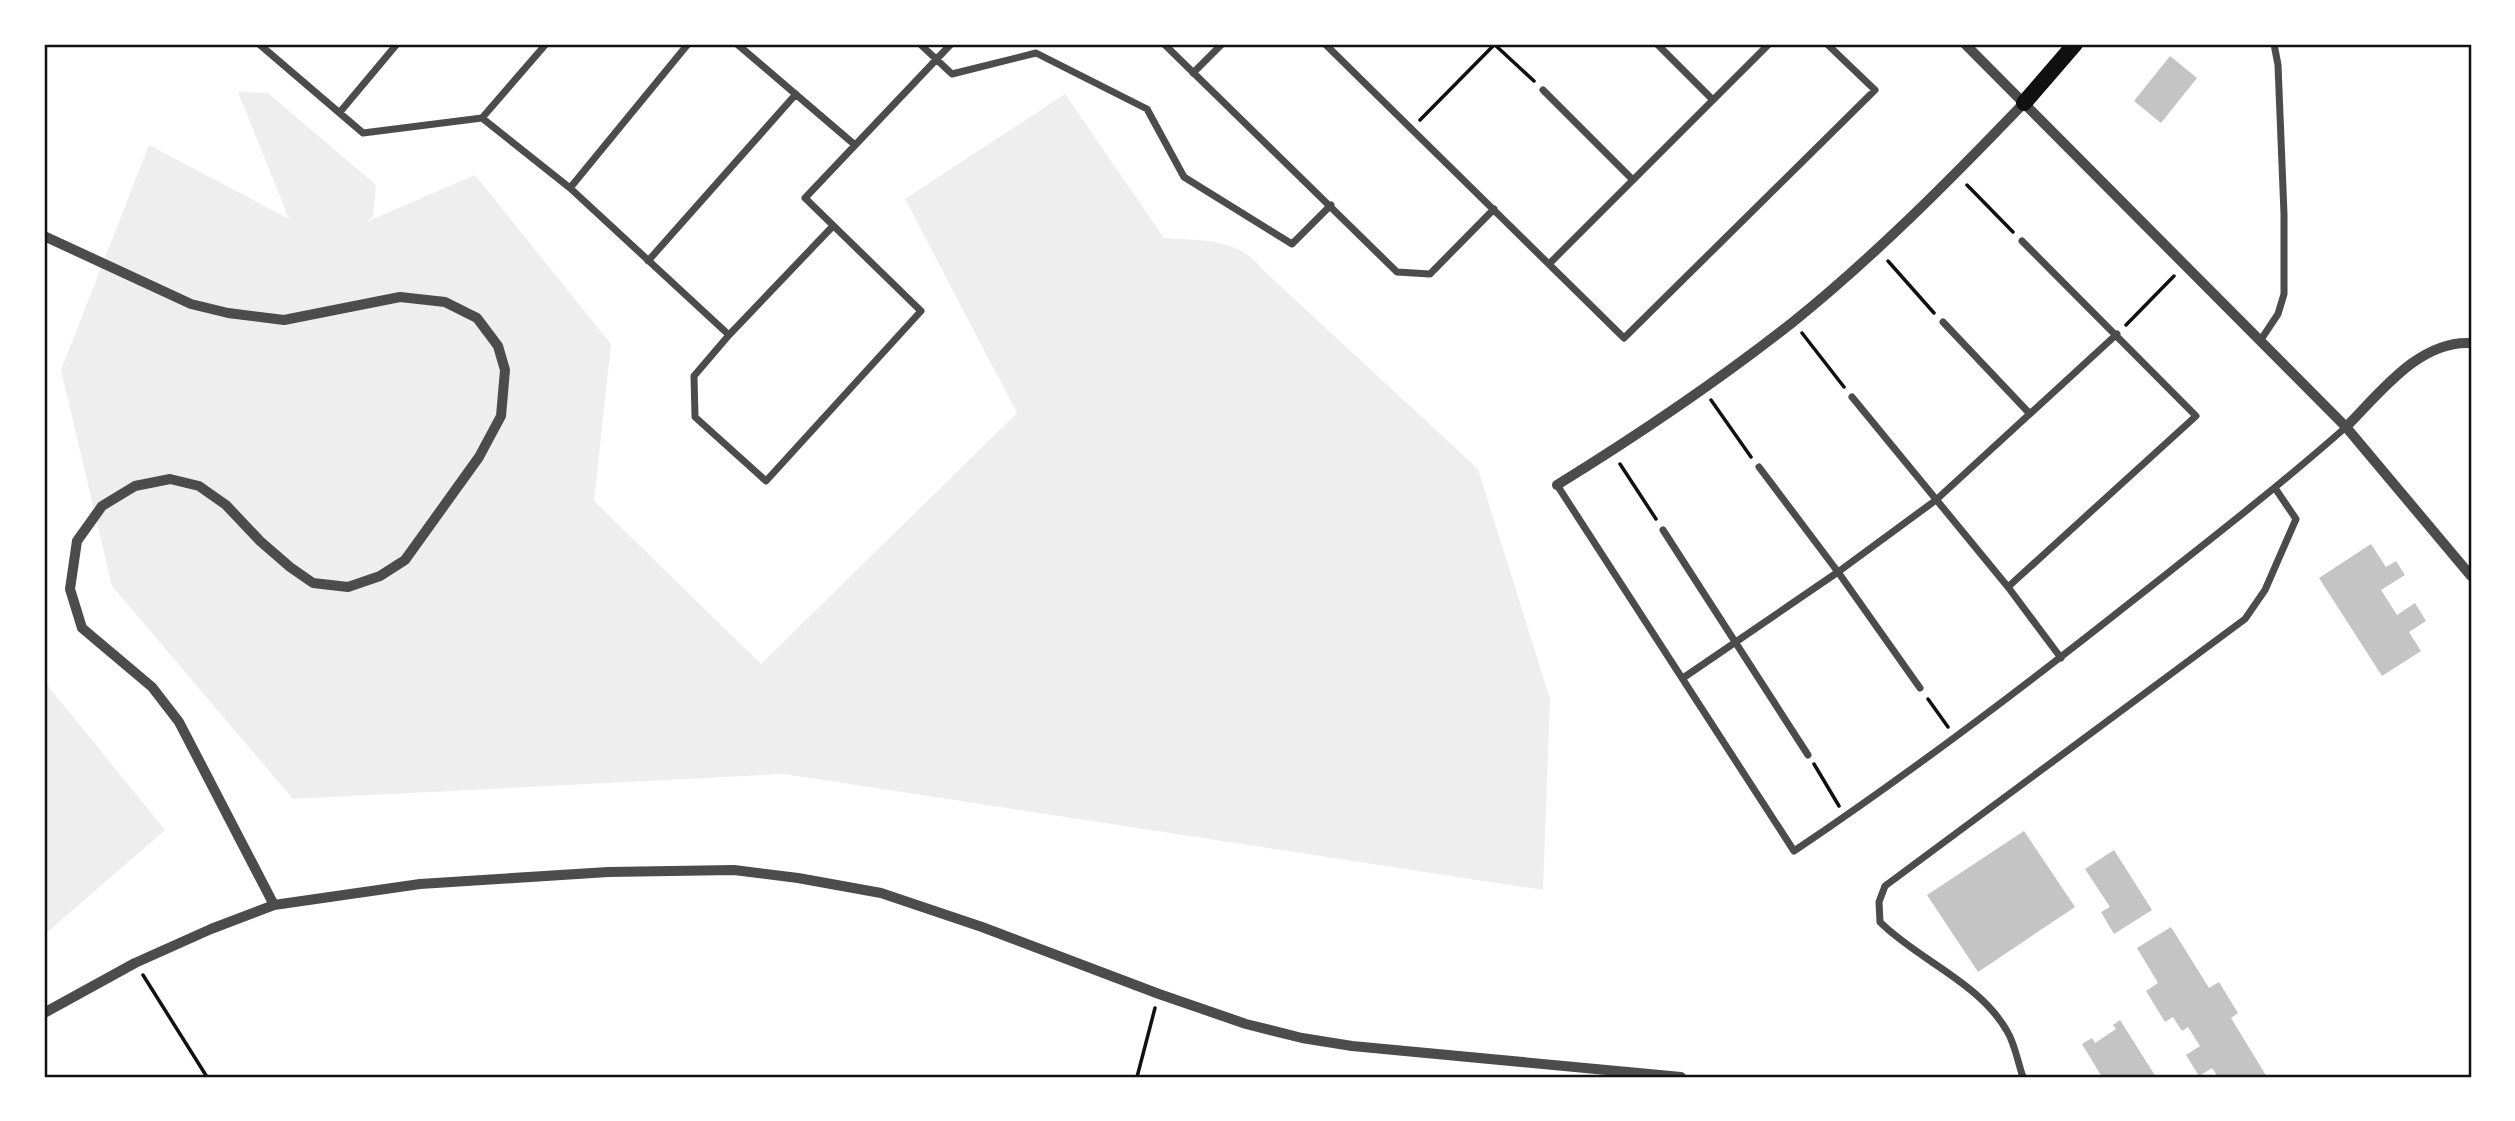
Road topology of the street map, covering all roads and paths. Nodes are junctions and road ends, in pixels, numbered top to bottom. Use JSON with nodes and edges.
{"nodes":[{"id":1,"x":259,"y":44,"type":"edge"},
{"id":2,"x":397,"y":44,"type":"edge"},
{"id":3,"x":546,"y":44,"type":"edge"},
{"id":4,"x":688,"y":44,"type":"edge"},
{"id":5,"x":737,"y":44,"type":"edge"},
{"id":6,"x":920,"y":44,"type":"edge"},
{"id":7,"x":951,"y":44,"type":"edge"},
{"id":8,"x":1164,"y":44,"type":"edge"},
{"id":9,"x":1222,"y":44,"type":"edge"},
{"id":10,"x":1325,"y":44,"type":"edge"},
{"id":11,"x":1495,"y":44,"type":"edge"},
{"id":12,"x":1657,"y":44,"type":"edge"},
{"id":13,"x":1769,"y":44,"type":"edge"},
{"id":14,"x":1827,"y":44,"type":"edge"},
{"id":15,"x":1965,"y":44,"type":"edge"},
{"id":16,"x":2075,"y":44,"type":"edge"},
{"id":17,"x":2274,"y":44,"type":"edge"},
{"id":18,"x":937,"y":58,"type":"junction"},
{"id":19,"x":1193,"y":73,"type":"junction"},
{"id":20,"x":1543,"y":90,"type":"joint"},
{"id":21,"x":796,"y":94,"type":"junction"},
{"id":22,"x":1712,"y":99,"type":"junction"},
{"id":23,"x":2024,"y":103,"type":"junction"},
{"id":24,"x":340,"y":112,"type":"junction"},
{"id":25,"x":482,"y":118,"type":"junction"},
{"id":26,"x":1411,"y":129,"type":"junction"},
{"id":27,"x":855,"y":145,"type":"junction"},
{"id":28,"x":1956,"y":173,"type":"junction"},
{"id":29,"x":1632,"y":179,"type":"junction"},
{"id":30,"x":570,"y":188,"type":"junction"},
{"id":31,"x":1331,"y":205,"type":"junction"},
{"id":32,"x":1494,"y":209,"type":"junction"},
{"id":33,"x":833,"y":226,"type":"junction"},
{"id":34,"x":44,"y":236,"type":"edge"},
{"id":35,"x":2022,"y":241,"type":"joint"},
{"id":36,"x":1877,"y":248,"type":"junction"},
{"id":37,"x":648,"y":261,"type":"junction"},
{"id":38,"x":1549,"y":264,"type":"junction"},
{"id":39,"x":2185,"y":265,"type":"junction"},
{"id":40,"x":1793,"y":321,"type":"junction"},
{"id":41,"x":1943,"y":322,"type":"joint"},
{"id":42,"x":2117,"y":334,"type":"junction"},
{"id":43,"x":729,"y":335,"type":"junction"},
{"id":44,"x":2260,"y":341,"type":"junction"},
{"id":45,"x":2471,"y":342,"type":"edge"},
{"id":46,"x":1703,"y":389,"type":"junction"},
{"id":47,"x":1852,"y":397,"type":"joint"},
{"id":48,"x":2030,"y":414,"type":"junction"},
{"id":49,"x":2346,"y":427,"type":"junction"},
{"id":50,"x":1612,"y":451,"type":"junction"},
{"id":51,"x":1759,"y":467,"type":"joint"},
{"id":52,"x":1557,"y":485,"type":"joint"},
{"id":53,"x":2276,"y":488,"type":"junction"},
{"id":54,"x":1936,"y":500,"type":"junction"},
{"id":55,"x":1663,"y":530,"type":"joint"},
{"id":56,"x":1838,"y":572,"type":"junction"},
{"id":57,"x":2471,"y":576,"type":"edge"},
{"id":58,"x":2008,"y":587,"type":"junction"},
{"id":59,"x":1735,"y":642,"type":"junction"},
{"id":60,"x":2061,"y":658,"type":"junction"},
{"id":61,"x":1683,"y":678,"type":"junction"},
{"id":62,"x":1920,"y":688,"type":"joint"},
{"id":63,"x":1955,"y":737,"type":"junction"},
{"id":64,"x":1808,"y":755,"type":"joint"},
{"id":65,"x":1846,"y":816,"type":"junction"},
{"id":66,"x":274,"y":905,"type":"junction"},
{"id":67,"x":135,"y":963,"type":"junction"},
{"id":68,"x":1159,"y":994,"type":"junction"},
{"id":69,"x":44,"y":1013,"type":"edge"},
{"id":70,"x":207,"y":1077,"type":"edge"},
{"id":71,"x":1138,"y":1077,"type":"edge"},
{"id":72,"x":1681,"y":1077,"type":"edge"},
{"id":73,"x":2023,"y":1077,"type":"edge"}],
"edges":[{"from":1,"to":24,"type":"street"},
{"from":2,"to":24,"type":"street"},
{"from":3,"to":25,"type":"street"},
{"from":4,"to":30,"type":"street"},
{"from":5,"to":21,"type":"street"},
{"from":6,"to":18,"type":"street"},
{"from":7,"to":18,"type":"street"},
{"from":8,"to":19,"type":"street"},
{"from":9,"to":19,"type":"street"},
{"from":10,"to":26,"type":"street"},
{"from":11,"to":20,"type":"path"},
{"from":11,"to":26,"type":"path"},
{"from":12,"to":22,"type":"street"},
{"from":13,"to":22,"type":"street"},
{"from":14,"to":38,"type":"street"},
{"from":15,"to":23,"type":"street"},
{"from":16,"to":23,"type":"highway"},
{"from":17,"to":44,"type":"street"},
{"from":18,"to":27,"type":"street"},
{"from":18,"to":31,"type":"street"},
{"from":19,"to":31,"type":"street"},
{"from":20,"to":29,"type":"street"},
{"from":21,"to":27,"type":"street"},
{"from":21,"to":37,"type":"street"},
{"from":22,"to":29,"type":"street"},
{"from":23,"to":28,"type":"street"},
{"from":23,"to":39,"type":"street"},
{"from":24,"to":25,"type":"street"},
{"from":25,"to":30,"type":"street"},
{"from":26,"to":32,"type":"street"},
{"from":27,"to":33,"type":"street"},
{"from":28,"to":35,"type":"path"},
{"from":28,"to":36,"type":"street"},
{"from":29,"to":38,"type":"street"},
{"from":30,"to":37,"type":"street"},
{"from":31,"to":32,"type":"street"},
{"from":32,"to":38,"type":"street"},
{"from":33,"to":43,"type":"street"},
{"from":33,"to":43,"type":"street"},
{"from":34,"to":66,"type":"street"},
{"from":35,"to":42,"type":"street"},
{"from":36,"to":40,"type":"street"},
{"from":36,"to":41,"type":"path"},
{"from":37,"to":43,"type":"street"},
{"from":39,"to":42,"type":"path"},
{"from":39,"to":44,"type":"street"},
{"from":40,"to":46,"type":"street"},
{"from":40,"to":47,"type":"path"},
{"from":41,"to":48,"type":"street"},
{"from":42,"to":48,"type":"street"},
{"from":42,"to":58,"type":"street"},
{"from":44,"to":49,"type":"street"},
{"from":45,"to":49,"type":"street"},
{"from":46,"to":50,"type":"street"},
{"from":46,"to":51,"type":"path"},
{"from":47,"to":54,"type":"street"},
{"from":48,"to":54,"type":"street"},
{"from":49,"to":53,"type":"street"},
{"from":49,"to":57,"type":"street"},
{"from":50,"to":52,"type":"street"},
{"from":50,"to":55,"type":"path"},
{"from":51,"to":56,"type":"street"},
{"from":52,"to":61,"type":"street"},
{"from":53,"to":60,"type":"street"},
{"from":53,"to":73,"type":"street"},
{"from":54,"to":56,"type":"street"},
{"from":54,"to":58,"type":"street"},
{"from":55,"to":59,"type":"street"},
{"from":56,"to":59,"type":"street"},
{"from":56,"to":62,"type":"street"},
{"from":58,"to":60,"type":"street"},
{"from":59,"to":61,"type":"street"},
{"from":59,"to":64,"type":"street"},
{"from":60,"to":63,"type":"street"},
{"from":61,"to":65,"type":"street"},
{"from":62,"to":63,"type":"path"},
{"from":63,"to":65,"type":"street"},
{"from":64,"to":65,"type":"path"},
{"from":66,"to":67,"type":"street"},
{"from":66,"to":68,"type":"street"},
{"from":67,"to":69,"type":"street"},
{"from":67,"to":70,"type":"path"},
{"from":68,"to":71,"type":"path"},
{"from":68,"to":72,"type":"street"}]}
